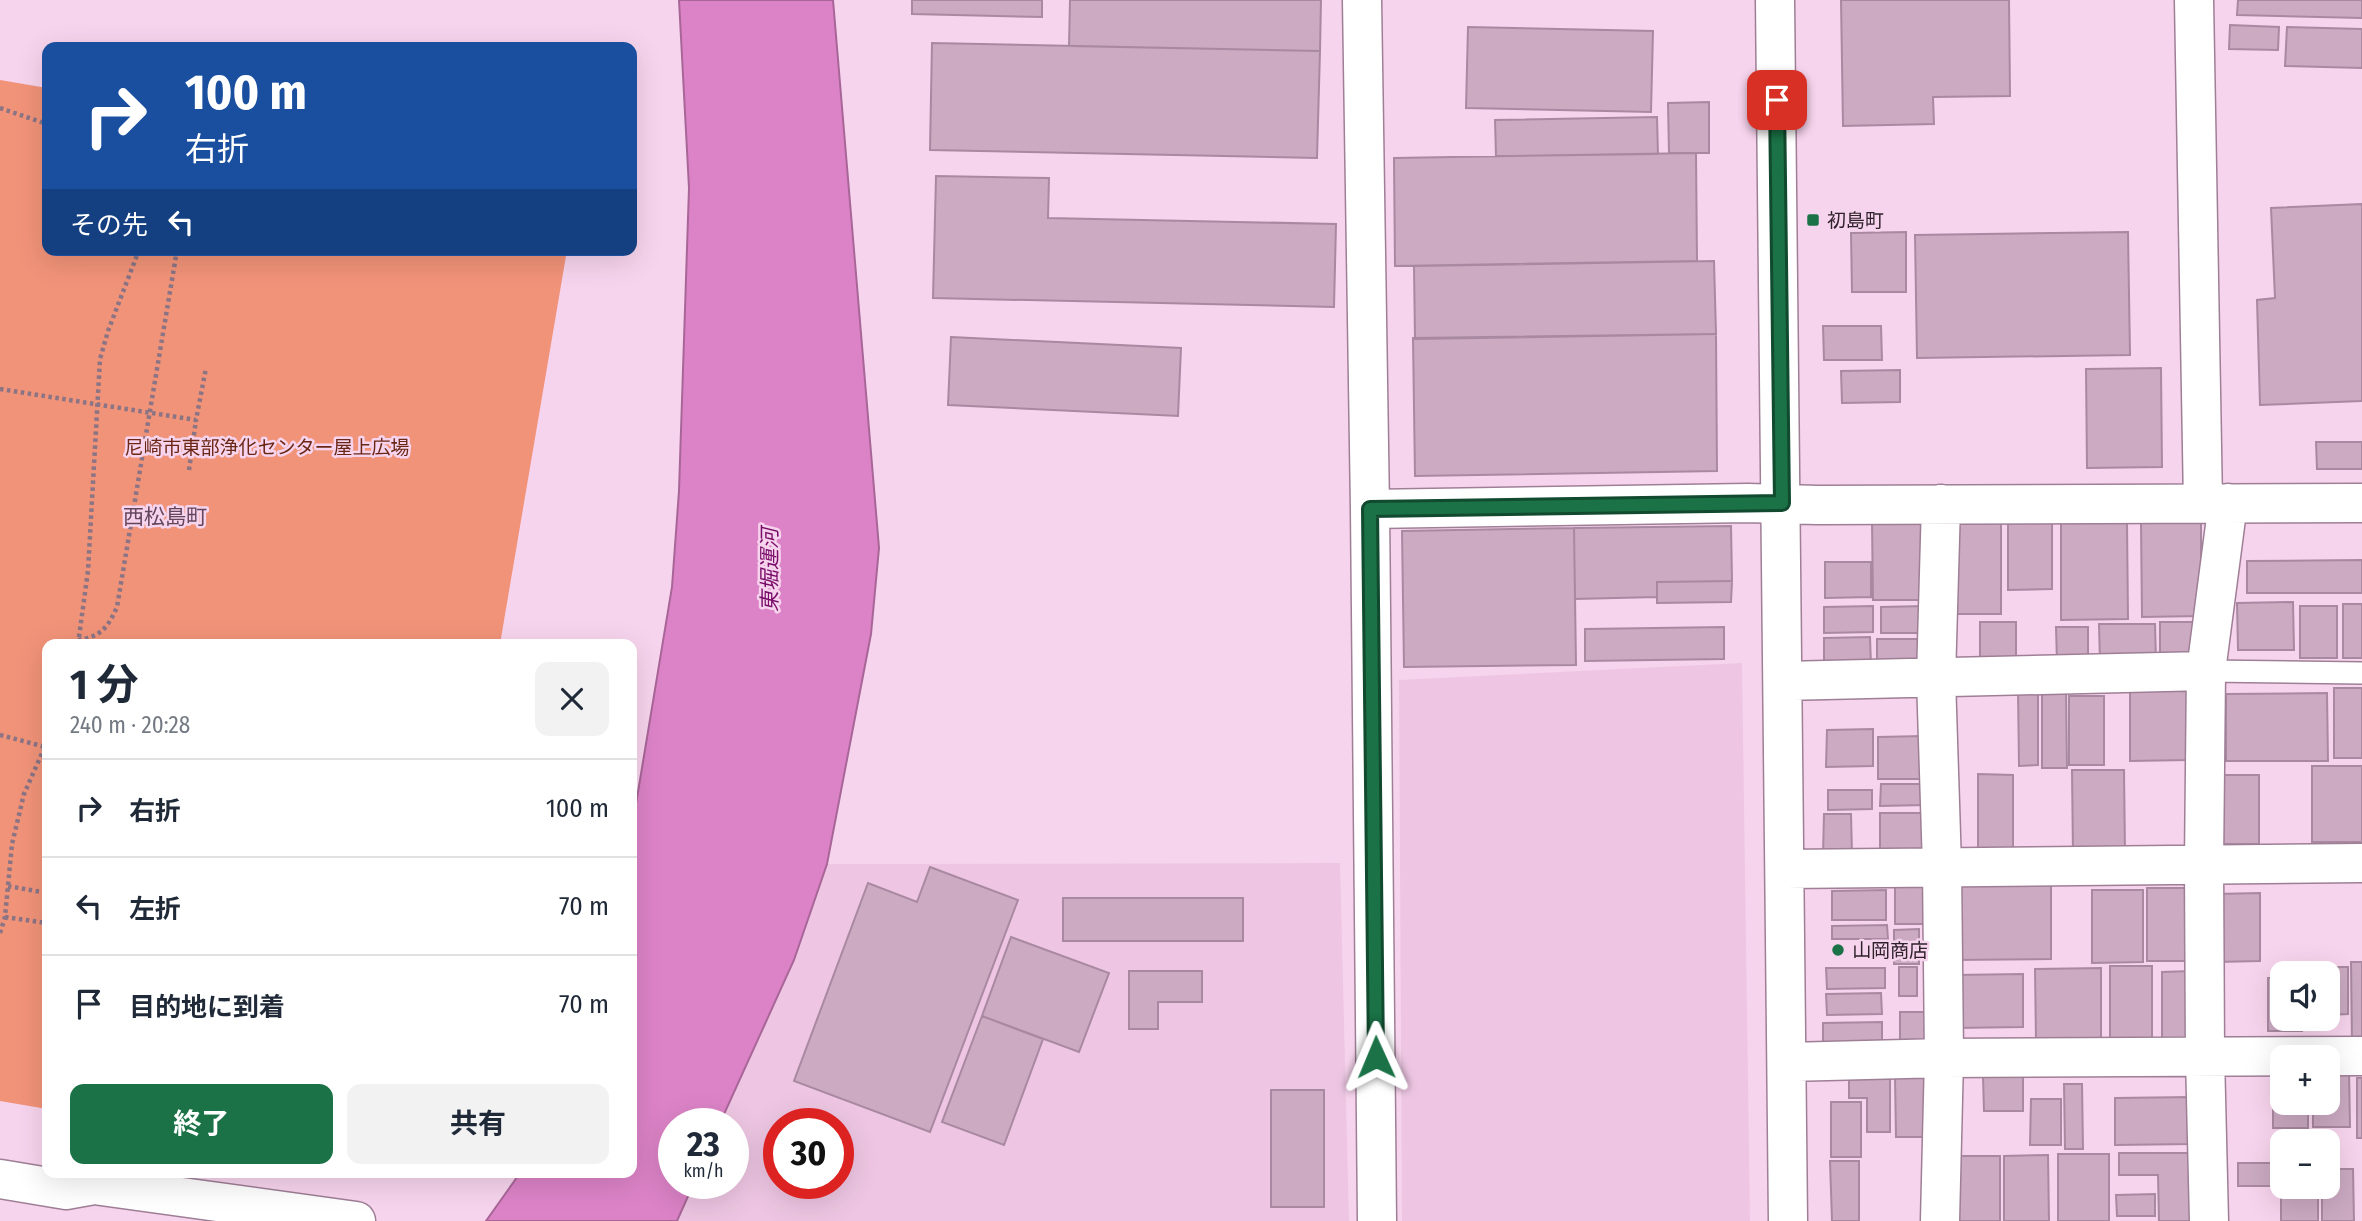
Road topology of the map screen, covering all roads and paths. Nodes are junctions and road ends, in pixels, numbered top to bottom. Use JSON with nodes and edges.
{"nodes":[{"id":1,"x":1362,"y":0,"type":"edge"},
{"id":2,"x":1775,"y":0,"type":"edge"},
{"id":3,"x":2194,"y":0,"type":"edge"},
{"id":4,"x":0,"y":108,"type":"edge"},
{"id":5,"x":42,"y":122,"type":"edge"},
{"id":6,"x":137,"y":256,"type":"edge"},
{"id":7,"x":176,"y":256,"type":"edge"},
{"id":8,"x":206,"y":368,"type":"dead end"},
{"id":9,"x":0,"y":389,"type":"edge"},
{"id":10,"x":96,"y":403,"type":"junction"},
{"id":11,"x":150,"y":413,"type":"junction"},
{"id":12,"x":196,"y":420,"type":"junction"},
{"id":13,"x":189,"y":470,"type":"dead end"},
{"id":14,"x":1782,"y":503,"type":"junction"},
{"id":15,"x":2215,"y":503,"type":"junction"},
{"id":16,"x":2362,"y":503,"type":"edge"},
{"id":17,"x":1941,"y":504,"type":"junction"},
{"id":18,"x":1370,"y":509,"type":"junction"},
{"id":19,"x":78,"y":639,"type":"edge"},
{"id":20,"x":90,"y":639,"type":"edge"},
{"id":21,"x":2206,"y":671,"type":"junction"},
{"id":22,"x":2362,"y":673,"type":"edge"},
{"id":23,"x":1936,"y":678,"type":"junction"},
{"id":24,"x":1784,"y":681,"type":"junction"},
{"id":25,"x":0,"y":735,"type":"edge"},
{"id":26,"x":42,"y":744,"type":"edge"},
{"id":27,"x":42,"y":754,"type":"edge"},
{"id":28,"x":2362,"y":863,"type":"edge"},
{"id":29,"x":2204,"y":864,"type":"junction"},
{"id":30,"x":1942,"y":866,"type":"junction"},
{"id":31,"x":1786,"y":869,"type":"junction"},
{"id":32,"x":8,"y":886,"type":"junction"},
{"id":33,"x":42,"y":892,"type":"edge"},
{"id":34,"x":5,"y":917,"type":"junction"},
{"id":35,"x":42,"y":922,"type":"edge"},
{"id":36,"x":0,"y":933,"type":"edge"},
{"id":37,"x":2205,"y":1056,"type":"junction"},
{"id":38,"x":2362,"y":1056,"type":"edge"},
{"id":39,"x":1944,"y":1058,"type":"junction"},
{"id":40,"x":1788,"y":1062,"type":"junction"},
{"id":41,"x":0,"y":1179,"type":"edge"},
{"id":42,"x":356,"y":1221,"type":"edge"},
{"id":43,"x":1377,"y":1221,"type":"edge"},
{"id":44,"x":1788,"y":1221,"type":"edge"},
{"id":45,"x":1940,"y":1221,"type":"edge"},
{"id":46,"x":2209,"y":1221,"type":"edge"}],
"edges":[{"from":1,"to":18,"type":"street"},
{"from":2,"to":14,"type":"street"},
{"from":3,"to":15,"type":"street"},
{"from":4,"to":5,"type":"path"},
{"from":6,"to":10,"type":"path"},
{"from":7,"to":11,"type":"path"},
{"from":8,"to":12,"type":"path"},
{"from":9,"to":10,"type":"path"},
{"from":10,"to":11,"type":"path"},
{"from":10,"to":19,"type":"path"},
{"from":11,"to":12,"type":"path"},
{"from":11,"to":20,"type":"path"},
{"from":12,"to":13,"type":"path"},
{"from":14,"to":17,"type":"street"},
{"from":14,"to":18,"type":"street"},
{"from":14,"to":24,"type":"street"},
{"from":15,"to":16,"type":"street"},
{"from":15,"to":17,"type":"street"},
{"from":15,"to":21,"type":"street"},
{"from":17,"to":23,"type":"street"},
{"from":18,"to":43,"type":"street"},
{"from":21,"to":22,"type":"lane"},
{"from":21,"to":23,"type":"street"},
{"from":21,"to":29,"type":"street"},
{"from":23,"to":24,"type":"street"},
{"from":23,"to":30,"type":"street"},
{"from":24,"to":31,"type":"street"},
{"from":25,"to":26,"type":"path"},
{"from":27,"to":32,"type":"path"},
{"from":28,"to":29,"type":"street"},
{"from":29,"to":30,"type":"street"},
{"from":29,"to":37,"type":"street"},
{"from":30,"to":31,"type":"street"},
{"from":30,"to":39,"type":"street"},
{"from":31,"to":40,"type":"street"},
{"from":32,"to":33,"type":"path"},
{"from":32,"to":34,"type":"path"},
{"from":34,"to":35,"type":"path"},
{"from":34,"to":36,"type":"path"},
{"from":37,"to":38,"type":"street"},
{"from":37,"to":39,"type":"street"},
{"from":37,"to":46,"type":"street"},
{"from":39,"to":40,"type":"street"},
{"from":39,"to":45,"type":"street"},
{"from":40,"to":44,"type":"street"},
{"from":41,"to":42,"type":"street"}]}
